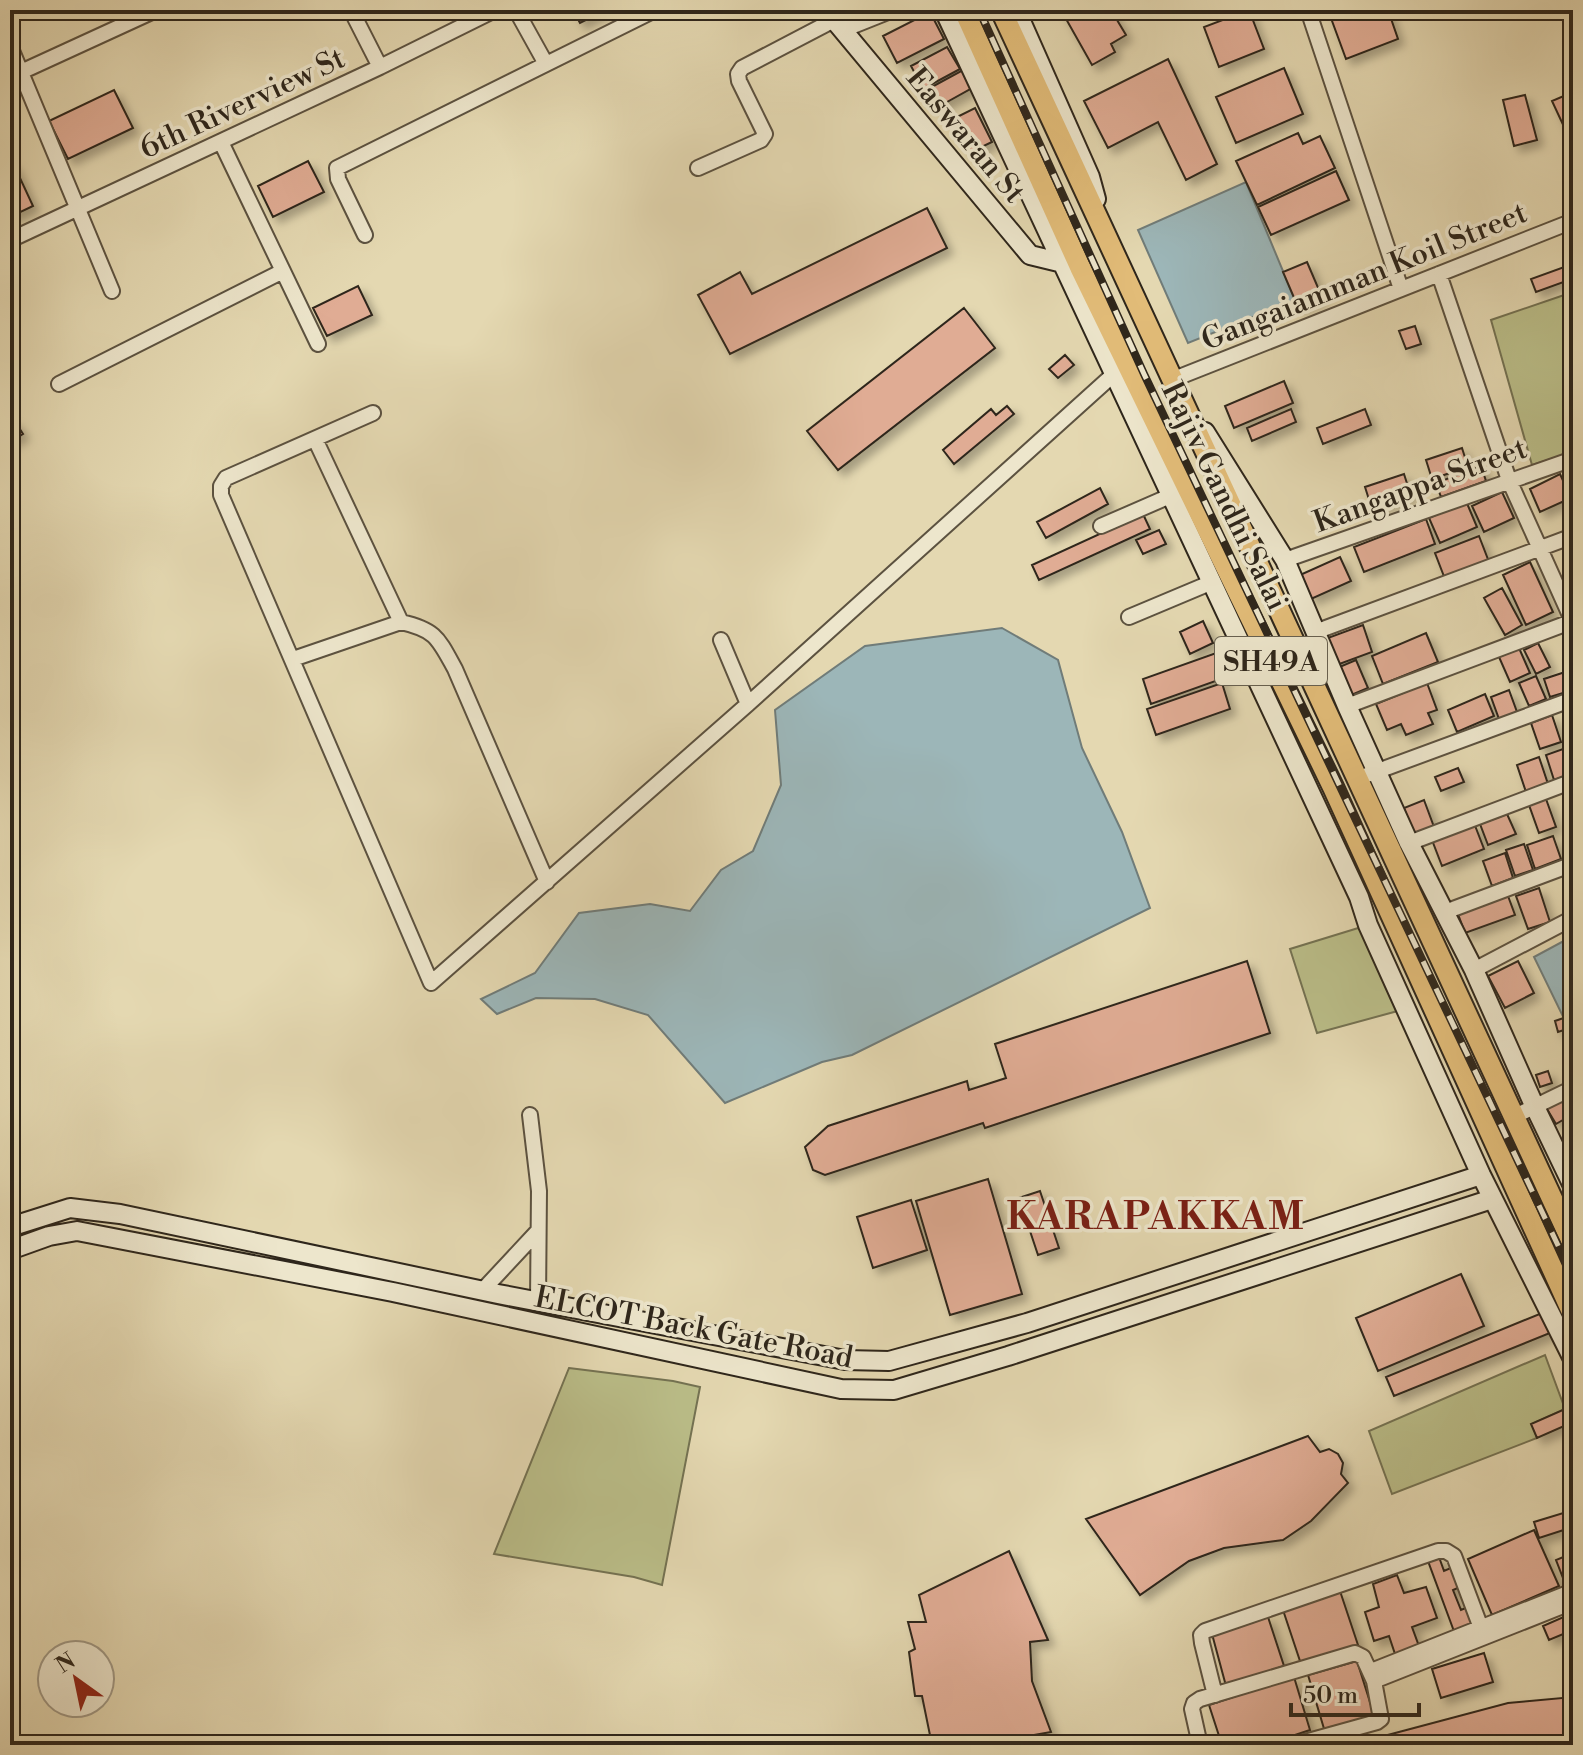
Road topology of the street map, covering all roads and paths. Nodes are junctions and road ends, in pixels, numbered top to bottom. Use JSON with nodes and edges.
{"nodes":[{"id":1,"x":156,"y":10,"type":"edge"},
{"id":2,"x":351,"y":10,"type":"edge"},
{"id":3,"x":495,"y":10,"type":"edge"},
{"id":4,"x":516,"y":10,"type":"edge"},
{"id":5,"x":655,"y":10,"type":"edge"},
{"id":6,"x":893,"y":10,"type":"edge"},
{"id":7,"x":944,"y":10,"type":"edge"},
{"id":8,"x":964,"y":10,"type":"edge"},
{"id":9,"x":1001,"y":10,"type":"edge"},
{"id":10,"x":1016,"y":10,"type":"edge"},
{"id":11,"x":1308,"y":10,"type":"edge"},
{"id":12,"x":834,"y":20,"type":"edge"},
{"id":13,"x":10,"y":46,"type":"edge"},
{"id":14,"x":546,"y":64,"type":"junction"},
{"id":15,"x":380,"y":67,"type":"junction"},
{"id":16,"x":15,"y":74,"type":"edge"},
{"id":17,"x":221,"y":142,"type":"junction"},
{"id":18,"x":698,"y":168,"type":"dead end"},
{"id":19,"x":78,"y":209,"type":"junction"},
{"id":20,"x":1573,"y":221,"type":"edge"},
{"id":21,"x":1104,"y":230,"type":"junction"},
{"id":22,"x":365,"y":235,"type":"dead end"},
{"id":23,"x":10,"y":240,"type":"edge"},
{"id":24,"x":1071,"y":265,"type":"junction"},
{"id":25,"x":283,"y":271,"type":"junction"},
{"id":26,"x":1439,"y":274,"type":"junction"},
{"id":27,"x":1401,"y":289,"type":"junction"},
{"id":28,"x":112,"y":291,"type":"dead end"},
{"id":29,"x":318,"y":344,"type":"dead end"},
{"id":30,"x":1114,"y":374,"type":"junction"},
{"id":31,"x":59,"y":384,"type":"dead end"},
{"id":32,"x":1178,"y":387,"type":"junction"},
{"id":33,"x":373,"y":413,"type":"dead end"},
{"id":34,"x":315,"y":439,"type":"junction"},
{"id":35,"x":1573,"y":459,"type":"edge"},
{"id":36,"x":1509,"y":480,"type":"junction"},
{"id":37,"x":1170,"y":496,"type":"junction"},
{"id":38,"x":1101,"y":526,"type":"dead end"},
{"id":39,"x":1573,"y":536,"type":"edge"},
{"id":40,"x":1538,"y":548,"type":"junction"},
{"id":41,"x":1285,"y":560,"type":"junction"},
{"id":42,"x":1210,"y":583,"type":"junction"},
{"id":43,"x":1129,"y":617,"type":"dead end"},
{"id":44,"x":1573,"y":621,"type":"edge"},
{"id":45,"x":401,"y":622,"type":"junction"},
{"id":46,"x":1315,"y":632,"type":"junction"},
{"id":47,"x":721,"y":640,"type":"dead end"},
{"id":48,"x":293,"y":659,"type":"junction"},
{"id":49,"x":1573,"y":699,"type":"edge"},
{"id":50,"x":748,"y":704,"type":"junction"},
{"id":51,"x":1347,"y":706,"type":"junction"},
{"id":52,"x":1319,"y":758,"type":"junction"},
{"id":53,"x":1298,"y":768,"type":"junction"},
{"id":54,"x":1369,"y":774,"type":"junction"},
{"id":55,"x":1573,"y":781,"type":"edge"},
{"id":56,"x":1409,"y":843,"type":"junction"},
{"id":57,"x":1573,"y":864,"type":"edge"},
{"id":58,"x":547,"y":882,"type":"junction"},
{"id":59,"x":1445,"y":912,"type":"junction"},
{"id":60,"x":1573,"y":918,"type":"edge"},
{"id":61,"x":1474,"y":970,"type":"junction"},
{"id":62,"x":1573,"y":1088,"type":"edge"},
{"id":63,"x":1534,"y":1105,"type":"junction"},
{"id":64,"x":530,"y":1115,"type":"dead end"},
{"id":65,"x":1515,"y":1116,"type":"junction"},
{"id":66,"x":1568,"y":1163,"type":"edge"},
{"id":67,"x":1481,"y":1175,"type":"junction"},
{"id":68,"x":1573,"y":1186,"type":"edge"},
{"id":69,"x":1492,"y":1199,"type":"junction"},
{"id":70,"x":10,"y":1227,"type":"edge"},
{"id":71,"x":537,"y":1232,"type":"junction"},
{"id":72,"x":1573,"y":1244,"type":"edge"},
{"id":73,"x":10,"y":1250,"type":"edge"},
{"id":74,"x":482,"y":1291,"type":"junction"},
{"id":75,"x":538,"y":1300,"type":"junction"},
{"id":76,"x":1573,"y":1314,"type":"edge"},
{"id":77,"x":705,"y":1333,"type":"junction"},
{"id":78,"x":697,"y":1357,"type":"junction"},
{"id":79,"x":1573,"y":1359,"type":"edge"},
{"id":80,"x":1573,"y":1591,"type":"edge"},
{"id":81,"x":1573,"y":1602,"type":"edge"},
{"id":82,"x":1481,"y":1628,"type":"junction"},
{"id":83,"x":1372,"y":1676,"type":"junction"},
{"id":84,"x":1215,"y":1695,"type":"junction"},
{"id":85,"x":1200,"y":1745,"type":"edge"},
{"id":86,"x":1294,"y":1745,"type":"edge"}],
"edges":[{"from":1,"to":16,"type":"street"},
{"from":2,"to":15,"type":"street"},
{"from":3,"to":15,"type":"street","name":"6th Riverview St"},
{"from":4,"to":14,"type":"street"},
{"from":5,"to":14,"type":"street"},
{"from":6,"to":12,"type":"street"},
{"from":7,"to":24,"type":"street"},
{"from":8,"to":24,"type":"main road","name":"Rajiv Gandhi Salai","number":"SH49A"},
{"from":9,"to":21,"type":"main road","name":"Rajiv Gandhi Salai","number":"SH49A"},
{"from":10,"to":21,"type":"street"},
{"from":11,"to":27,"type":"street"},
{"from":12,"to":18,"type":"street"},
{"from":12,"to":24,"type":"street","name":"Easwaran St"},
{"from":13,"to":16,"type":"street"},
{"from":14,"to":22,"type":"street"},
{"from":15,"to":17,"type":"street","name":"6th Riverview St"},
{"from":16,"to":19,"type":"street"},
{"from":17,"to":19,"type":"street","name":"6th Riverview St"},
{"from":17,"to":25,"type":"street"},
{"from":19,"to":23,"type":"street","name":"6th Riverview St"},
{"from":19,"to":28,"type":"street"},
{"from":20,"to":26,"type":"street","name":"Gangaiamman Koil Street"},
{"from":21,"to":32,"type":"main road","name":"Rajiv Gandhi Salai","number":"SH49A"},
{"from":24,"to":30,"type":"street"},
{"from":24,"to":52,"type":"main road","name":"Rajiv Gandhi Salai","number":"SH49A"},
{"from":25,"to":29,"type":"street"},
{"from":25,"to":31,"type":"street"},
{"from":26,"to":27,"type":"street","name":"Gangaiamman Koil Street"},
{"from":26,"to":36,"type":"street"},
{"from":27,"to":32,"type":"street","name":"Gangaiamman Koil Street"},
{"from":30,"to":37,"type":"street"},
{"from":30,"to":50,"type":"street"},
{"from":32,"to":41,"type":"street"},
{"from":32,"to":54,"type":"main road","name":"Rajiv Gandhi Salai","number":"SH49A"},
{"from":33,"to":34,"type":"street"},
{"from":34,"to":45,"type":"street"},
{"from":34,"to":48,"type":"street"},
{"from":35,"to":36,"type":"street","name":"Kangappa Street"},
{"from":36,"to":40,"type":"street"},
{"from":36,"to":41,"type":"street","name":"Kangappa Street"},
{"from":37,"to":38,"type":"street"},
{"from":37,"to":42,"type":"street"},
{"from":39,"to":40,"type":"street"},
{"from":40,"to":44,"type":"street"},
{"from":40,"to":46,"type":"street"},
{"from":41,"to":46,"type":"street"},
{"from":42,"to":43,"type":"street"},
{"from":42,"to":53,"type":"street"},
{"from":44,"to":51,"type":"street"},
{"from":45,"to":48,"type":"street"},
{"from":45,"to":58,"type":"street"},
{"from":46,"to":51,"type":"street"},
{"from":47,"to":50,"type":"street"},
{"from":48,"to":58,"type":"street"},
{"from":49,"to":54,"type":"street"},
{"from":50,"to":58,"type":"street"},
{"from":51,"to":54,"type":"street"},
{"from":52,"to":53,"type":"street"},
{"from":52,"to":76,"type":"main road","name":"Rajiv Gandhi Salai","number":"SH49A"},
{"from":53,"to":67,"type":"street"},
{"from":54,"to":56,"type":"street"},
{"from":54,"to":65,"type":"main road","name":"Rajiv Gandhi Salai","number":"SH49A"},
{"from":55,"to":56,"type":"street"},
{"from":56,"to":59,"type":"street"},
{"from":57,"to":59,"type":"street"},
{"from":59,"to":61,"type":"street"},
{"from":60,"to":61,"type":"street"},
{"from":61,"to":63,"type":"street"},
{"from":62,"to":63,"type":"street"},
{"from":63,"to":65,"type":"street"},
{"from":63,"to":66,"type":"street"},
{"from":64,"to":71,"type":"street"},
{"from":65,"to":72,"type":"main road","name":"Rajiv Gandhi Salai","number":"SH49A"},
{"from":66,"to":68,"type":"street"},
{"from":67,"to":69,"type":"street"},
{"from":67,"to":77,"type":"street","name":"ELCOT Back Gate Road"},
{"from":69,"to":78,"type":"street","name":"ELCOT Back Gate Road"},
{"from":69,"to":79,"type":"street"},
{"from":70,"to":74,"type":"street","name":"ELCOT Back Gate Road"},
{"from":71,"to":74,"type":"street"},
{"from":71,"to":75,"type":"street"},
{"from":73,"to":78,"type":"street","name":"ELCOT Back Gate Road"},
{"from":74,"to":75,"type":"street","name":"ELCOT Back Gate Road"},
{"from":75,"to":77,"type":"street","name":"ELCOT Back Gate Road"},
{"from":77,"to":78,"type":"street"},
{"from":80,"to":82,"type":"street"},
{"from":81,"to":83,"type":"street"},
{"from":82,"to":83,"type":"street"},
{"from":82,"to":84,"type":"street"},
{"from":83,"to":84,"type":"street"},
{"from":83,"to":86,"type":"street"},
{"from":84,"to":85,"type":"street"}]}
